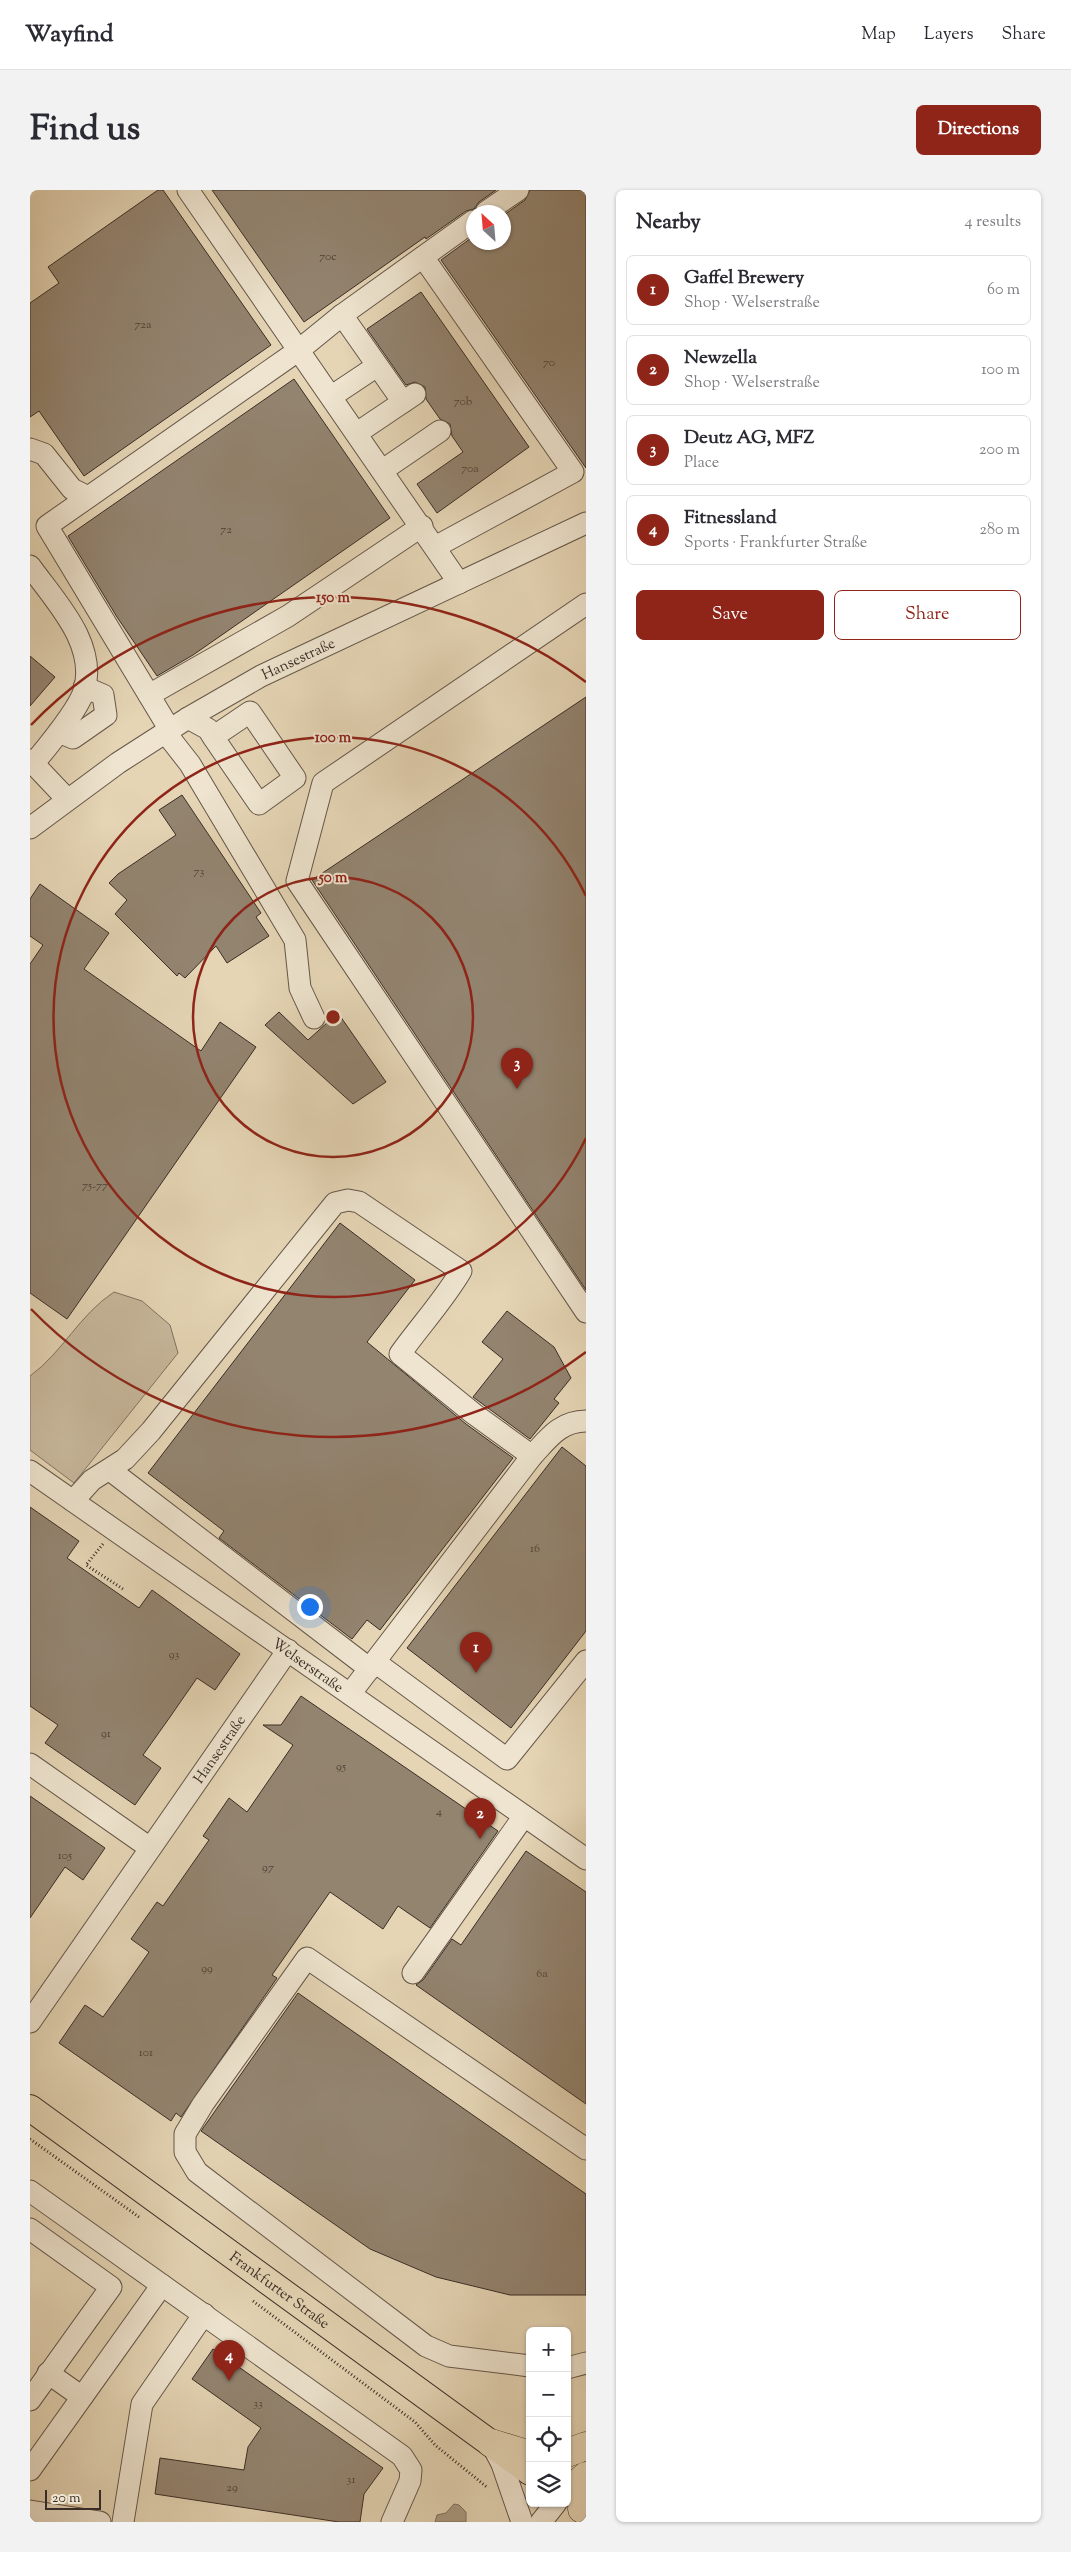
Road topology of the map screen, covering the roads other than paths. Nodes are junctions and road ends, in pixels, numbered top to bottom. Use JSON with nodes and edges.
{"nodes":[{"id":1,"x":188,"y":190,"type":"edge"},
{"id":2,"x":518,"y":190,"type":"edge"},
{"id":3,"x":496,"y":205,"type":"edge"},
{"id":4,"x":466,"y":227,"type":"edge"},
{"id":5,"x":423,"y":257,"type":"junction"},
{"id":6,"x":342,"y":315,"type":"junction"},
{"id":7,"x":299,"y":350,"type":"junction"},
{"id":8,"x":377,"y":366,"type":"junction"},
{"id":9,"x":332,"y":396,"type":"junction"},
{"id":10,"x":440,"y":431,"type":"dead end"},
{"id":11,"x":357,"y":433,"type":"junction"},
{"id":12,"x":30,"y":450,"type":"edge"},
{"id":13,"x":383,"y":470,"type":"junction"},
{"id":14,"x":579,"y":476,"type":"edge"},
{"id":15,"x":88,"y":497,"type":"junction"},
{"id":16,"x":586,"y":523,"type":"edge"},
{"id":17,"x":422,"y":526,"type":"junction"},
{"id":18,"x":435,"y":547,"type":"junction"},
{"id":19,"x":30,"y":566,"type":"edge"},
{"id":20,"x":459,"y":583,"type":"junction"},
{"id":21,"x":586,"y":604,"type":"edge"},
{"id":22,"x":84,"y":687,"type":"junction"},
{"id":23,"x":149,"y":695,"type":"junction"},
{"id":24,"x":188,"y":718,"type":"junction"},
{"id":25,"x":168,"y":731,"type":"junction"},
{"id":26,"x":59,"y":732,"type":"junction"},
{"id":27,"x":213,"y":737,"type":"dead end"},
{"id":28,"x":32,"y":761,"type":"edge"},
{"id":29,"x":67,"y":799,"type":"junction"},
{"id":30,"x":30,"y":828,"type":"edge"},
{"id":31,"x":314,"y":1018,"type":"dead end"},
{"id":32,"x":586,"y":1312,"type":"edge"},
{"id":33,"x":586,"y":1422,"type":"edge"},
{"id":34,"x":532,"y":1456,"type":"junction"},
{"id":35,"x":110,"y":1470,"type":"junction"},
{"id":36,"x":30,"y":1471,"type":"edge"},
{"id":37,"x":73,"y":1501,"type":"junction"},
{"id":38,"x":288,"y":1650,"type":"junction"},
{"id":39,"x":586,"y":1661,"type":"edge"},
{"id":40,"x":372,"y":1666,"type":"junction"},
{"id":41,"x":350,"y":1694,"type":"junction"},
{"id":42,"x":30,"y":1764,"type":"edge"},
{"id":43,"x":524,"y":1816,"type":"junction"},
{"id":44,"x":150,"y":1848,"type":"junction"},
{"id":45,"x":586,"y":1859,"type":"edge"},
{"id":46,"x":413,"y":1973,"type":"dead end"},
{"id":47,"x":30,"y":2022,"type":"edge"},
{"id":48,"x":30,"y":2108,"type":"edge"},
{"id":49,"x":586,"y":2149,"type":"edge"},
{"id":50,"x":30,"y":2191,"type":"edge"},
{"id":51,"x":30,"y":2229,"type":"edge"},
{"id":52,"x":162,"y":2284,"type":"junction"},
{"id":53,"x":204,"y":2314,"type":"junction"},
{"id":54,"x":586,"y":2363,"type":"edge"},
{"id":55,"x":526,"y":2366,"type":"edge"},
{"id":56,"x":571,"y":2367,"type":"edge"},
{"id":57,"x":48,"y":2374,"type":"junction"},
{"id":58,"x":82,"y":2397,"type":"junction"},
{"id":59,"x":30,"y":2400,"type":"edge"},
{"id":60,"x":491,"y":2443,"type":"junction"},
{"id":61,"x":586,"y":2446,"type":"edge"},
{"id":62,"x":571,"y":2452,"type":"edge"},
{"id":63,"x":526,"y":2454,"type":"edge"},
{"id":64,"x":526,"y":2469,"type":"edge"},
{"id":65,"x":30,"y":2470,"type":"edge"},
{"id":66,"x":586,"y":2476,"type":"edge"},
{"id":67,"x":553,"y":2507,"type":"edge"},
{"id":68,"x":577,"y":2507,"type":"edge"},
{"id":69,"x":43,"y":2516,"type":"edge"},
{"id":70,"x":100,"y":2522,"type":"edge"},
{"id":71,"x":123,"y":2522,"type":"edge"},
{"id":72,"x":392,"y":2522,"type":"edge"},
{"id":73,"x":522,"y":2522,"type":"edge"},
{"id":74,"x":541,"y":2522,"type":"edge"}],
"edges":[{"from":1,"to":7,"type":"street"},
{"from":2,"to":3,"type":"street"},
{"from":4,"to":5,"type":"street"},
{"from":5,"to":6,"type":"street"},
{"from":5,"to":14,"type":"street"},
{"from":6,"to":7,"type":"street"},
{"from":6,"to":8,"type":"street"},
{"from":7,"to":9,"type":"street"},
{"from":7,"to":15,"type":"street"},
{"from":8,"to":9,"type":"street"},
{"from":8,"to":11,"type":"street"},
{"from":9,"to":11,"type":"street"},
{"from":10,"to":13,"type":"street"},
{"from":11,"to":13,"type":"street"},
{"from":12,"to":15,"type":"street"},
{"from":13,"to":17,"type":"street"},
{"from":14,"to":18,"type":"street"},
{"from":15,"to":23,"type":"street"},
{"from":16,"to":20,"type":"street","name":"Hansestraße"},
{"from":17,"to":18,"type":"street"},
{"from":17,"to":23,"type":"street"},
{"from":18,"to":20,"type":"street"},
{"from":19,"to":22,"type":"street"},
{"from":20,"to":24,"type":"street","name":"Hansestraße"},
{"from":21,"to":32,"type":"street"},
{"from":22,"to":26,"type":"street"},
{"from":22,"to":26,"type":"street"},
{"from":23,"to":25,"type":"street"},
{"from":24,"to":25,"type":"street","name":"Hansestraße"},
{"from":24,"to":27,"type":"street"},
{"from":25,"to":29,"type":"street","name":"Hansestraße"},
{"from":25,"to":31,"type":"street"},
{"from":26,"to":28,"type":"street"},
{"from":28,"to":29,"type":"street"},
{"from":29,"to":30,"type":"street","name":"Hansestraße"},
{"from":33,"to":34,"type":"street"},
{"from":34,"to":35,"type":"street"},
{"from":34,"to":40,"type":"street"},
{"from":35,"to":37,"type":"street"},
{"from":35,"to":40,"type":"street"},
{"from":36,"to":37,"type":"street","name":"Welserstraße"},
{"from":37,"to":38,"type":"street","name":"Welserstraße"},
{"from":38,"to":41,"type":"street","name":"Welserstraße"},
{"from":38,"to":44,"type":"street","name":"Hansestraße"},
{"from":39,"to":40,"type":"street"},
{"from":40,"to":41,"type":"street"},
{"from":41,"to":43,"type":"street","name":"Welserstraße"},
{"from":42,"to":44,"type":"street"},
{"from":43,"to":45,"type":"street","name":"Welserstraße"},
{"from":43,"to":46,"type":"street"},
{"from":44,"to":47,"type":"street","name":"Hansestraße"},
{"from":48,"to":60,"type":"main road","name":"Frankfurter Straße"},
{"from":49,"to":55,"type":"street"},
{"from":50,"to":52,"type":"street"},
{"from":51,"to":57,"type":"street"},
{"from":52,"to":53,"type":"street"},
{"from":52,"to":58,"type":"street"},
{"from":53,"to":71,"type":"street"},
{"from":53,"to":72,"type":"street"},
{"from":54,"to":56,"type":"street"},
{"from":57,"to":58,"type":"street"},
{"from":57,"to":59,"type":"street"},
{"from":58,"to":65,"type":"street"},
{"from":60,"to":63,"type":"highway"},
{"from":60,"to":64,"type":"main road","name":"Frankfurter Straße"},
{"from":60,"to":73,"type":"street"},
{"from":61,"to":62,"type":"highway"},
{"from":66,"to":68,"type":"highway"},
{"from":67,"to":74,"type":"street"},
{"from":69,"to":70,"type":"street"}]}
